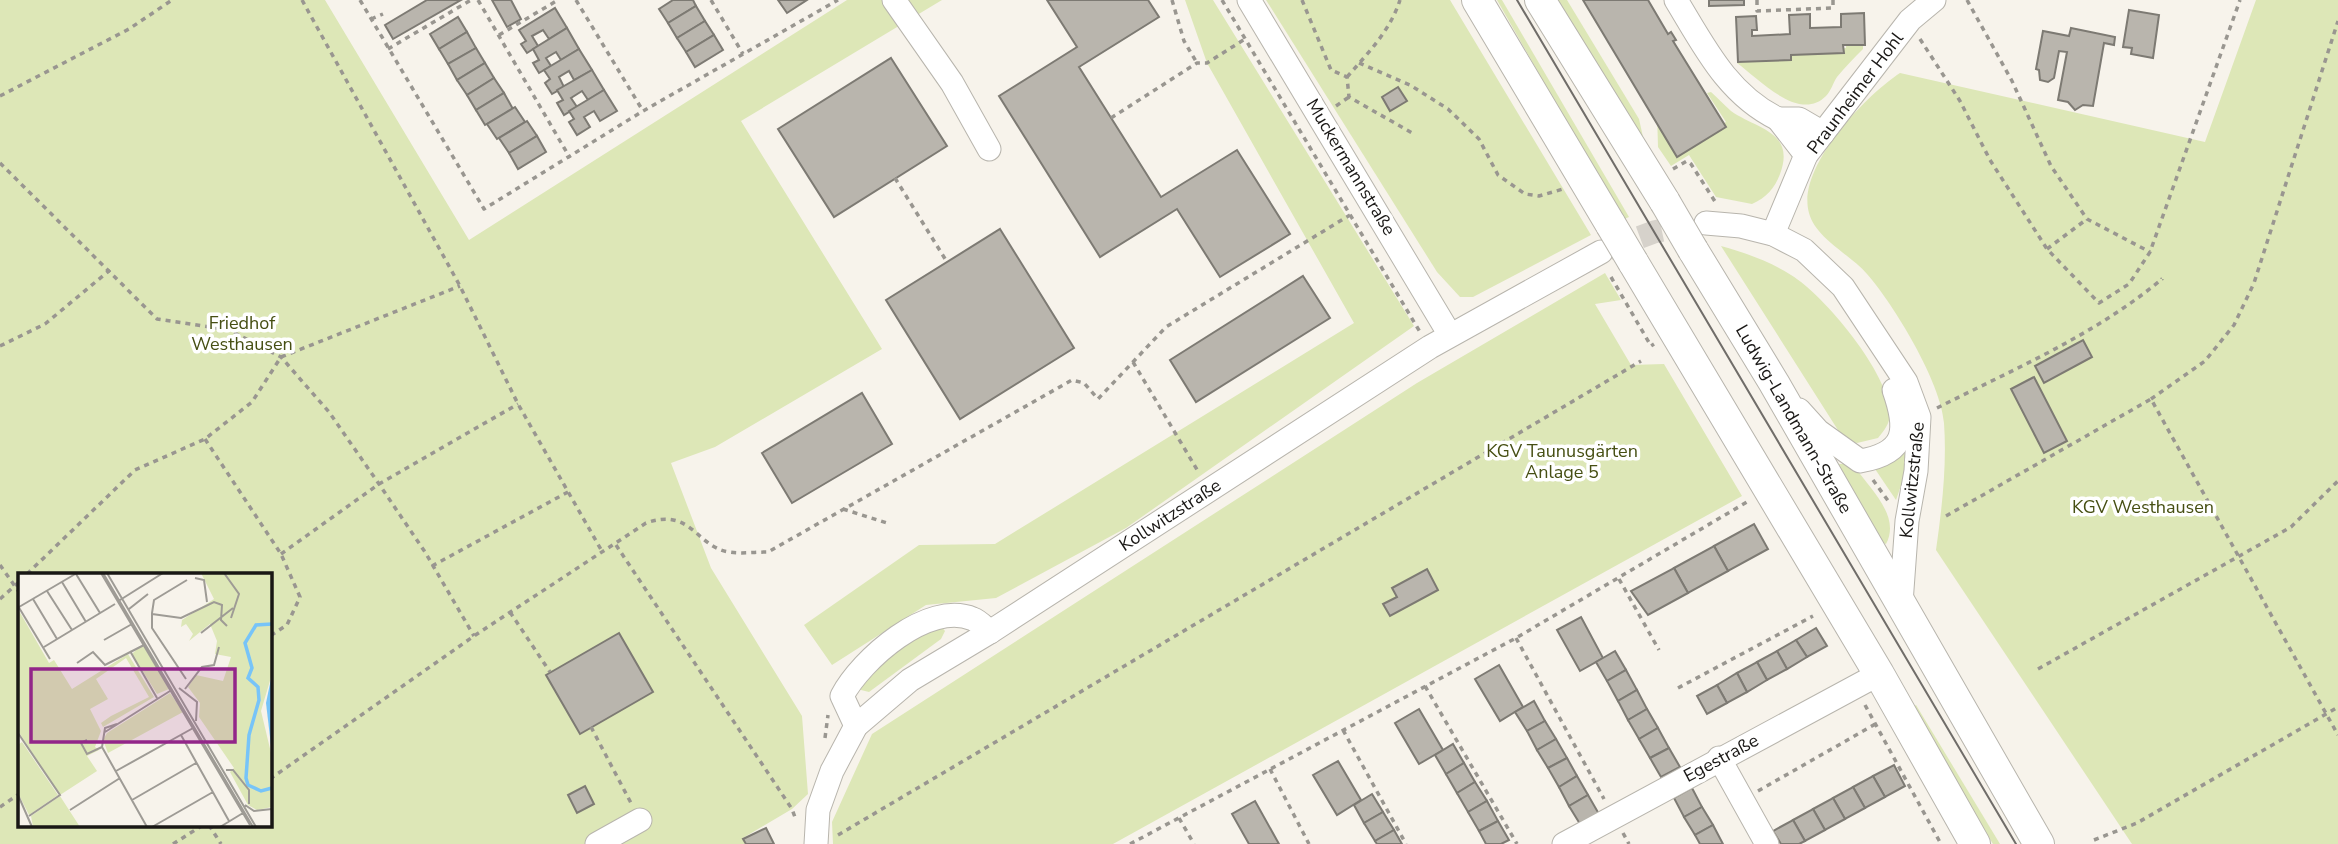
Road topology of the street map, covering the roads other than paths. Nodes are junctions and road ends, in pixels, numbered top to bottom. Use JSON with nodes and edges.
{"nodes":[{"id":1,"x":894,"y":0,"type":"edge"},
{"id":2,"x":1249,"y":0,"type":"edge"},
{"id":3,"x":1478,"y":0,"type":"edge"},
{"id":4,"x":1540,"y":0,"type":"edge"},
{"id":5,"x":1676,"y":0,"type":"edge"},
{"id":6,"x":1934,"y":0,"type":"edge"},
{"id":7,"x":1778,"y":119,"type":"junction"},
{"id":8,"x":1824,"y":132,"type":"junction"},
{"id":9,"x":989,"y":149,"type":"dead end"},
{"id":10,"x":1806,"y":155,"type":"junction"},
{"id":11,"x":1706,"y":223,"type":"tunnel mouth"},
{"id":12,"x":1773,"y":234,"type":"junction"},
{"id":13,"x":1613,"y":252,"type":"junction"},
{"id":14,"x":1870,"y":328,"type":"junction"},
{"id":15,"x":1450,"y":335,"type":"junction"},
{"id":16,"x":1774,"y":383,"type":"junction"},
{"id":17,"x":1901,"y":603,"type":"junction"},
{"id":18,"x":990,"y":632,"type":"junction"},
{"id":19,"x":1867,"y":681,"type":"junction"},
{"id":20,"x":856,"y":726,"type":"junction"},
{"id":21,"x":1719,"y":758,"type":"junction"},
{"id":22,"x":640,"y":820,"type":"road end"},
{"id":23,"x":597,"y":844,"type":"edge"},
{"id":24,"x":816,"y":844,"type":"edge"},
{"id":25,"x":1564,"y":844,"type":"edge"},
{"id":26,"x":1767,"y":844,"type":"edge"},
{"id":27,"x":1975,"y":844,"type":"edge"},
{"id":28,"x":2039,"y":844,"type":"edge"}],
"edges":[{"from":1,"to":9,"type":"street"},
{"from":2,"to":15,"type":"street","name":"Muckermannstraße"},
{"from":3,"to":13,"type":"main road"},
{"from":4,"to":16,"type":"main road","name":"Ludwig-Landmann-Straße","bridge":true},
{"from":5,"to":7,"type":"street"},
{"from":6,"to":8,"type":"street","name":"Praunheimer Hohl"},
{"from":7,"to":8,"type":"street"},
{"from":7,"to":10,"type":"street"},
{"from":8,"to":10,"type":"street","name":"Praunheimer Hohl"},
{"from":10,"to":12,"type":"street","name":"Praunheimer Hohl"},
{"from":11,"to":12,"type":"street","name":"Kollwitzstraße"},
{"from":12,"to":14,"type":"street","name":"Kollwitzstraße"},
{"from":13,"to":15,"type":"street","name":"Kollwitzstraße"},
{"from":13,"to":19,"type":"main road"},
{"from":14,"to":16,"type":"street","name":"Kollwitzstraße"},
{"from":14,"to":17,"type":"street","name":"Kollwitzstraße"},
{"from":15,"to":18,"type":"street","name":"Kollwitzstraße"},
{"from":16,"to":17,"type":"main road","name":"Ludwig-Landmann-Straße"},
{"from":17,"to":28,"type":"main road","name":"Ludwig-Landmann-Straße"},
{"from":18,"to":20,"type":"street","name":"Kollwitzstraße"},
{"from":18,"to":20,"type":"street"},
{"from":19,"to":21,"type":"street","name":"Egestraße"},
{"from":19,"to":27,"type":"main road"},
{"from":20,"to":24,"type":"street","name":"Kollwitzstraße"},
{"from":21,"to":25,"type":"street","name":"Egestraße"},
{"from":21,"to":26,"type":"street"},
{"from":22,"to":23,"type":"street"}]}
